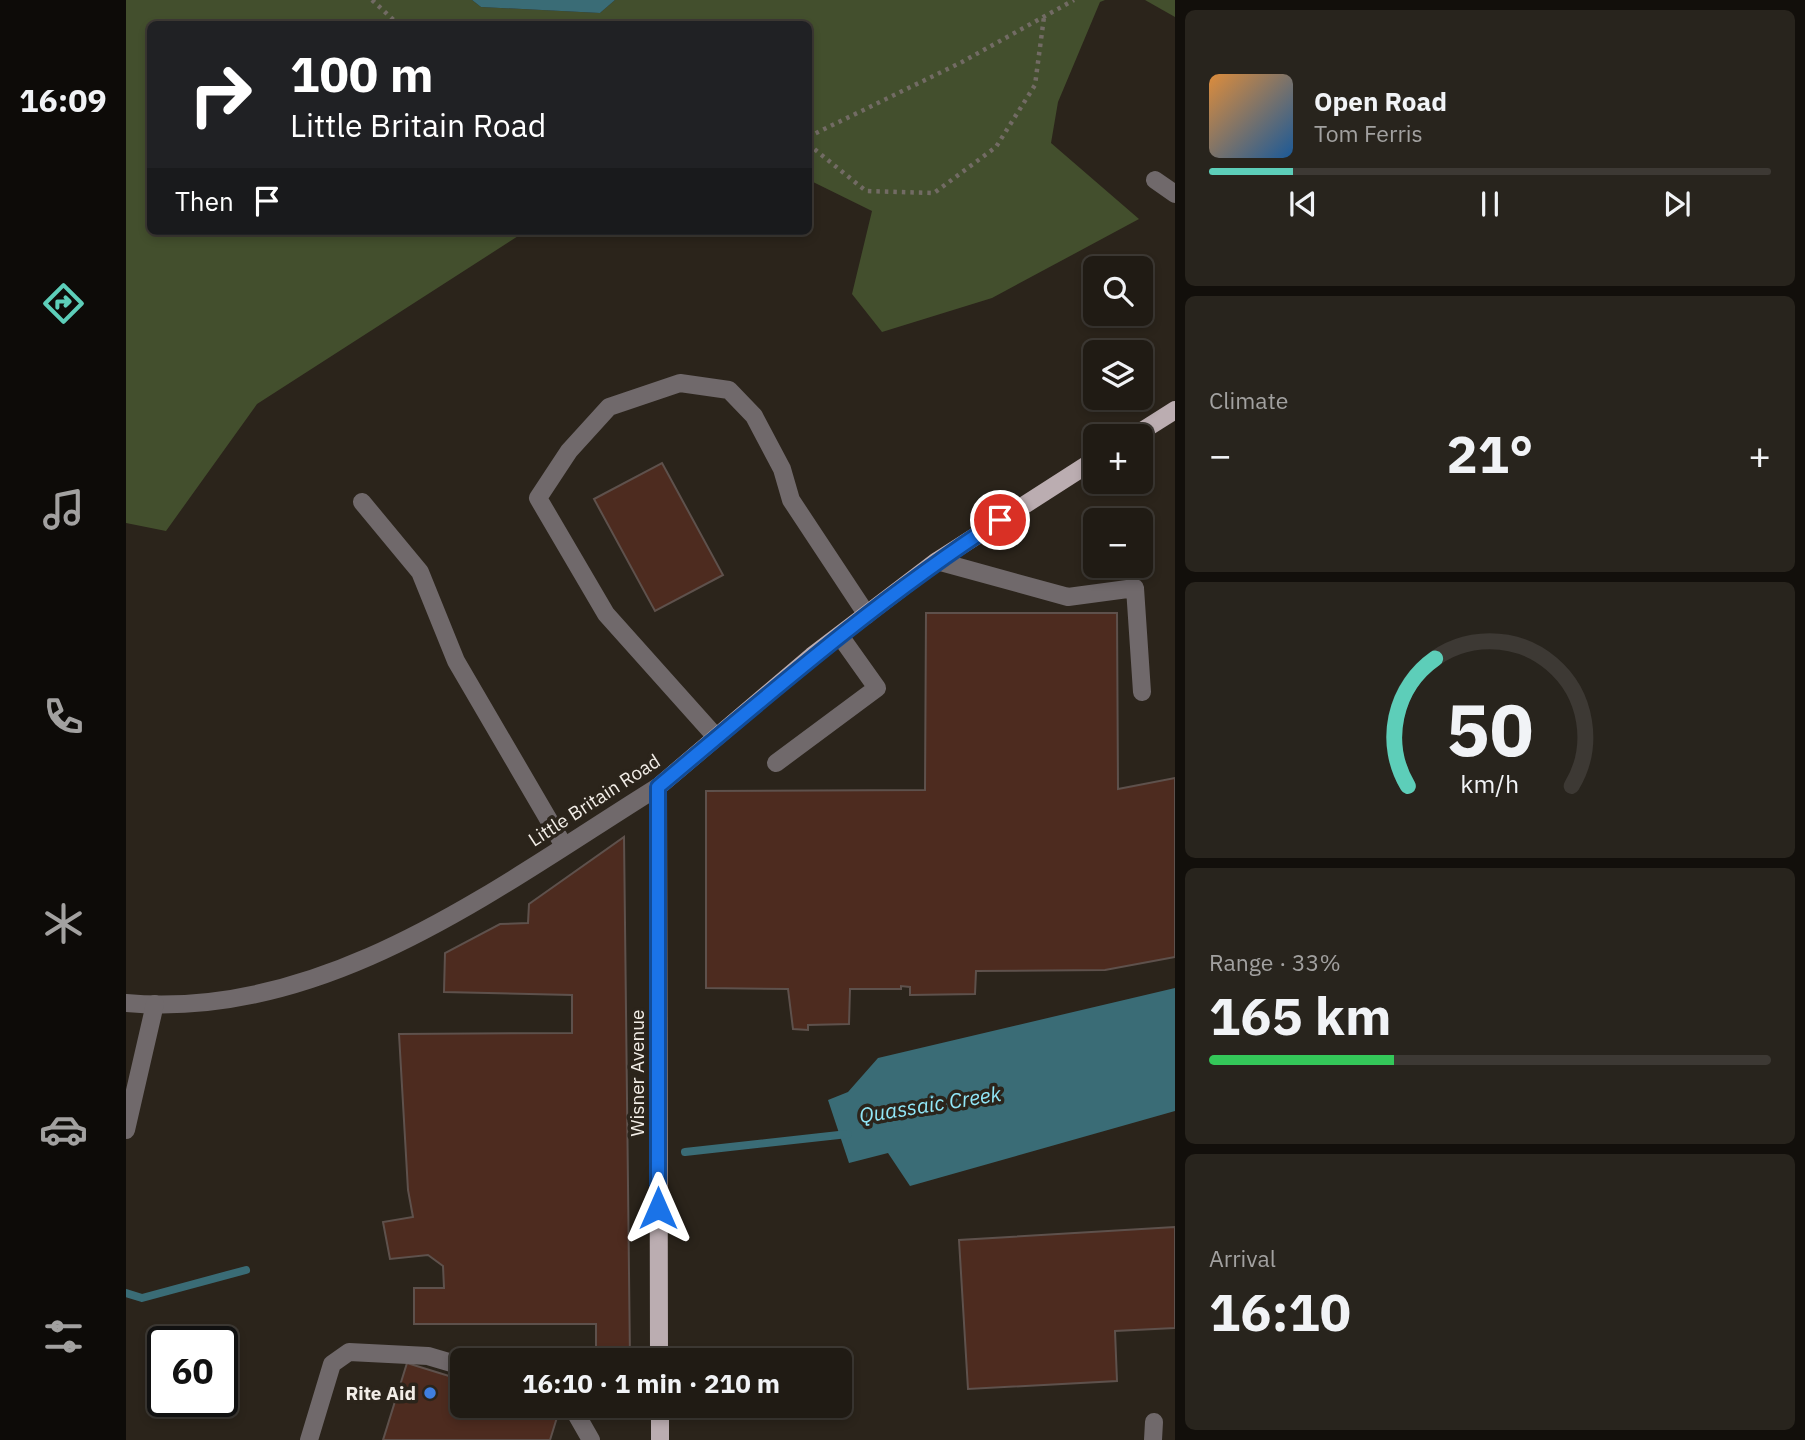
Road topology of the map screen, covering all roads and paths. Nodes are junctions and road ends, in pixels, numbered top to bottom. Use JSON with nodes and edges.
{"nodes":[{"id":1,"x":372,"y":0,"type":"edge"},
{"id":2,"x":1074,"y":0,"type":"edge"},
{"id":3,"x":1044,"y":17,"type":"junction"},
{"id":4,"x":395,"y":21,"type":"edge"},
{"id":5,"x":812,"y":135,"type":"edge"},
{"id":6,"x":812,"y":147,"type":"edge"},
{"id":7,"x":1155,"y":180,"type":"dead end"},
{"id":8,"x":1175,"y":194,"type":"edge"},
{"id":9,"x":1175,"y":411,"type":"edge"},
{"id":10,"x":1153,"y":424,"type":"edge"},
{"id":11,"x":1083,"y":467,"type":"edge"},
{"id":12,"x":362,"y":502,"type":"dead end"},
{"id":13,"x":937,"y":561,"type":"junction"},
{"id":14,"x":867,"y":615,"type":"junction"},
{"id":15,"x":839,"y":636,"type":"junction"},
{"id":16,"x":1142,"y":692,"type":"dead end"},
{"id":17,"x":716,"y":737,"type":"junction"},
{"id":18,"x":776,"y":763,"type":"dead end"},
{"id":19,"x":658,"y":787,"type":"junction"},
{"id":20,"x":564,"y":845,"type":"junction"},
{"id":21,"x":126,"y":1003,"type":"edge"},
{"id":22,"x":155,"y":1004,"type":"junction"},
{"id":23,"x":129,"y":1106,"type":"edge"},
{"id":24,"x":126,"y":1130,"type":"edge"},
{"id":25,"x":659,"y":1348,"type":"edge"},
{"id":26,"x":450,"y":1362,"type":"edge"},
{"id":27,"x":578,"y":1418,"type":"edge"},
{"id":28,"x":660,"y":1418,"type":"edge"},
{"id":29,"x":310,"y":1440,"type":"edge"},
{"id":30,"x":591,"y":1440,"type":"edge"},
{"id":31,"x":660,"y":1440,"type":"edge"}],
"edges":[{"from":1,"to":4,"type":"path"},
{"from":2,"to":3,"type":"path"},
{"from":3,"to":5,"type":"path"},
{"from":3,"to":6,"type":"path"},
{"from":7,"to":8,"type":"street"},
{"from":9,"to":10,"type":"main road"},
{"from":11,"to":13,"type":"main road","name":"Little Britain Road"},
{"from":12,"to":20,"type":"street"},
{"from":13,"to":14,"type":"main road","name":"Little Britain Road"},
{"from":13,"to":16,"type":"street"},
{"from":14,"to":15,"type":"main road","name":"Little Britain Road"},
{"from":14,"to":17,"type":"street"},
{"from":15,"to":17,"type":"main road","name":"Little Britain Road"},
{"from":15,"to":18,"type":"street"},
{"from":17,"to":19,"type":"main road","name":"Little Britain Road"},
{"from":19,"to":20,"type":"street","name":"Little Britain Road"},
{"from":19,"to":25,"type":"main road","name":"Wisner Avenue"},
{"from":20,"to":22,"type":"street","name":"Little Britain Road"},
{"from":21,"to":22,"type":"street","name":"Little Britain Road"},
{"from":22,"to":23,"type":"street"},
{"from":23,"to":24,"type":"street"},
{"from":26,"to":29,"type":"street"},
{"from":27,"to":30,"type":"street"},
{"from":28,"to":31,"type":"main road"}]}
